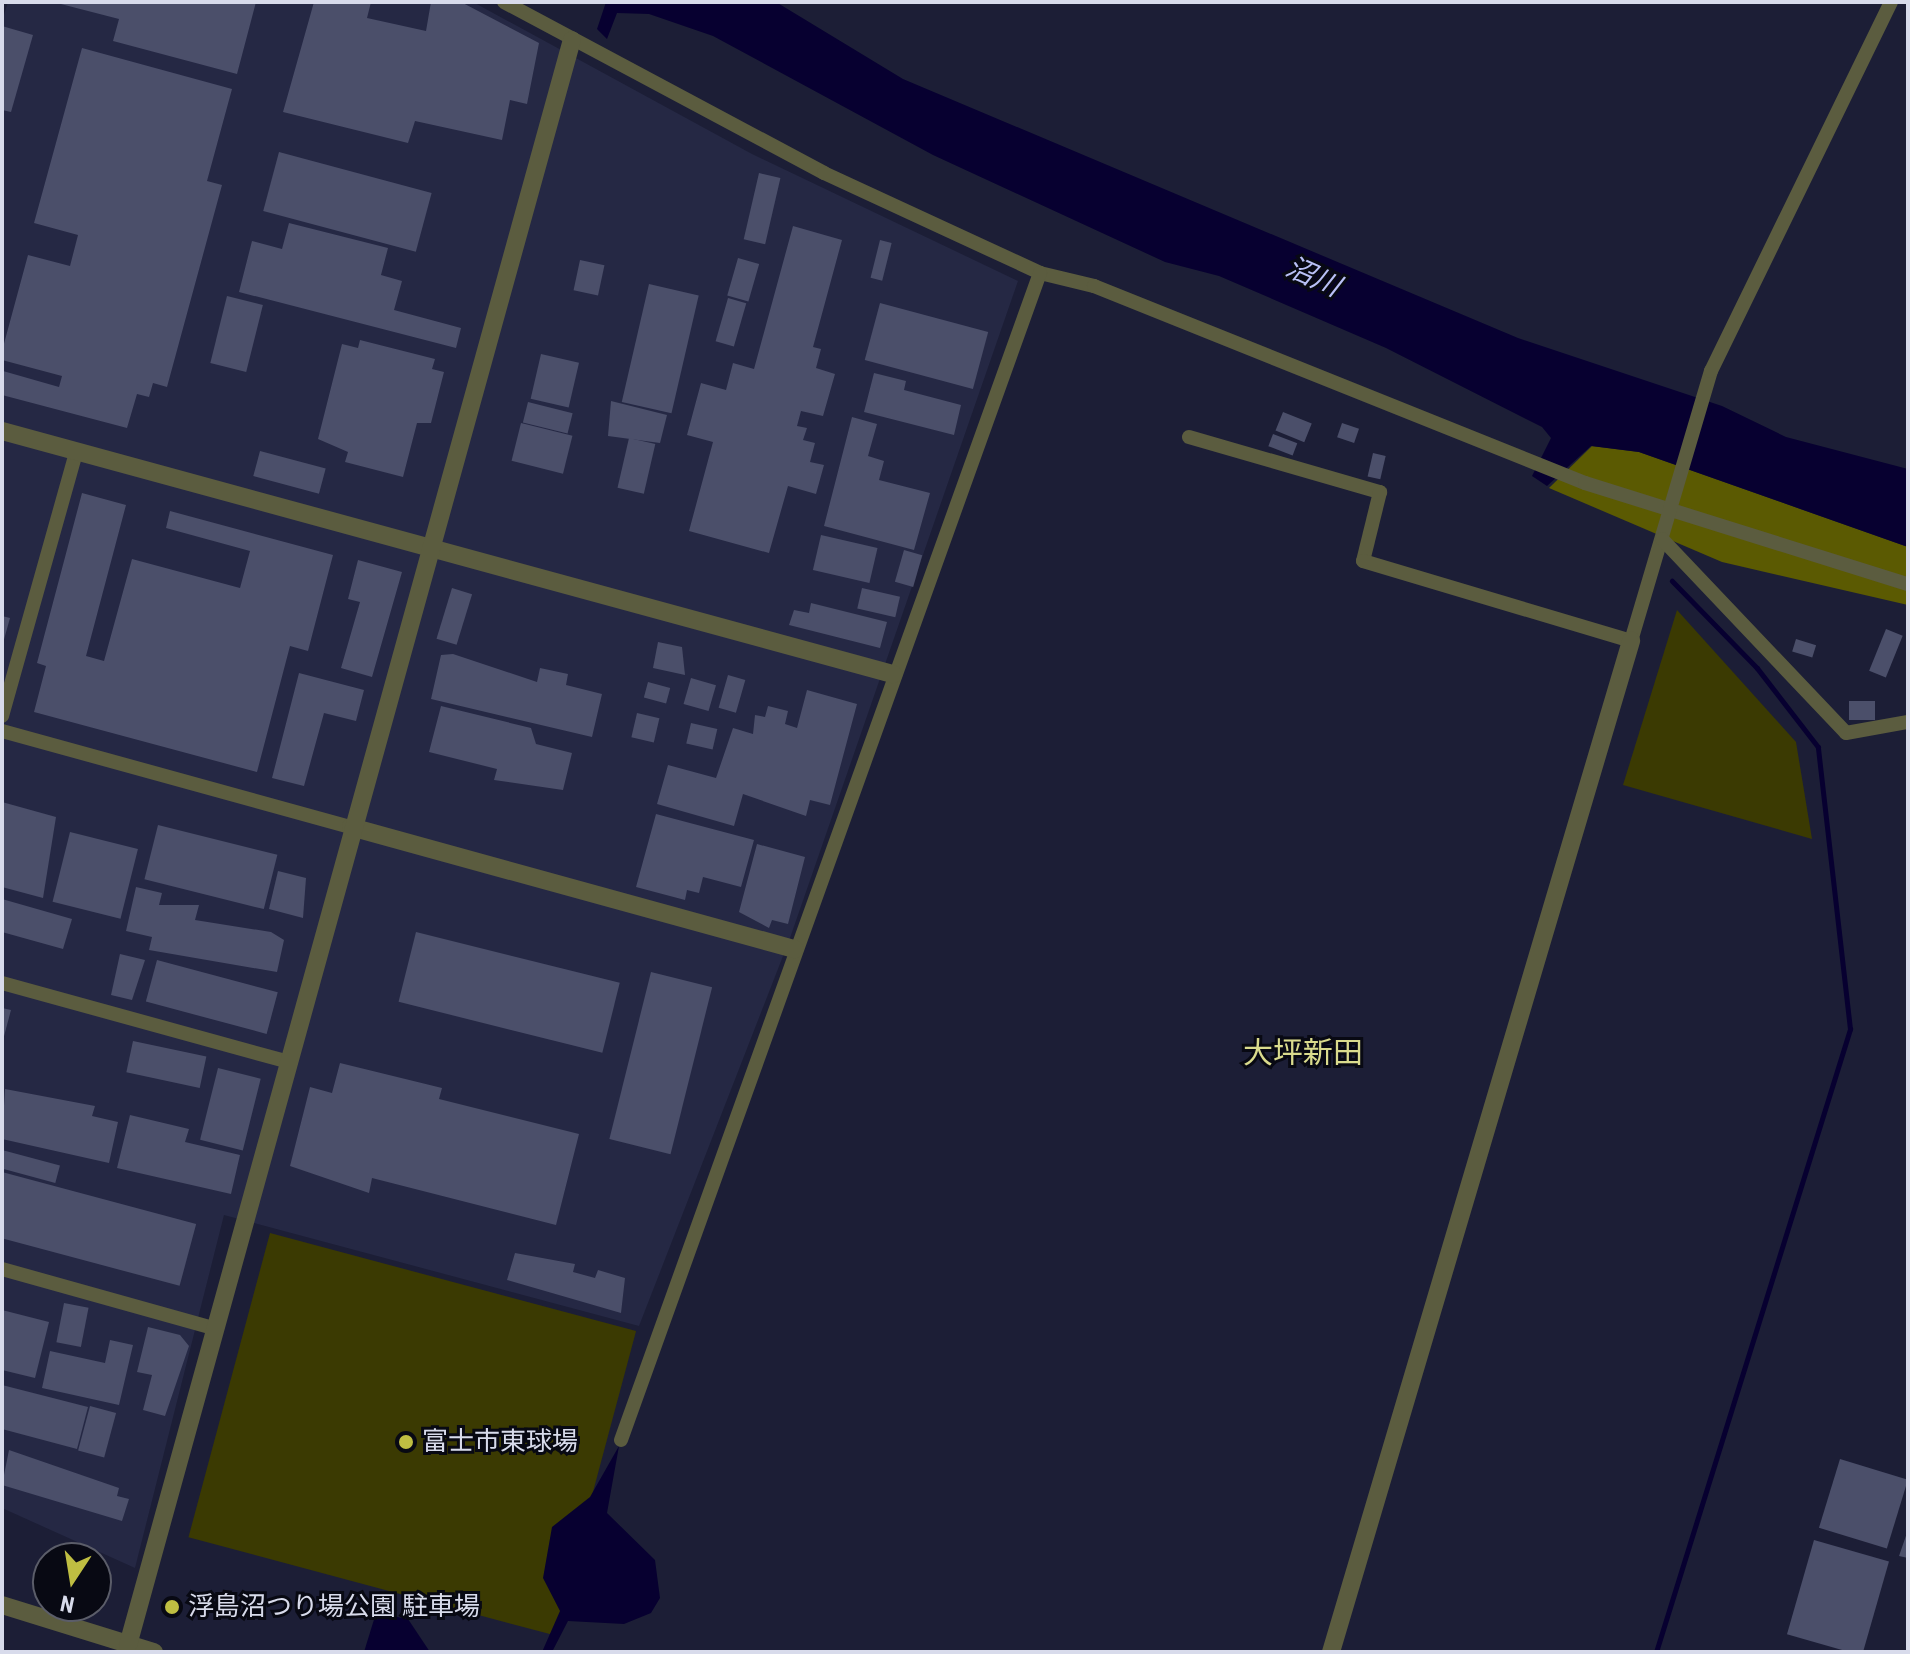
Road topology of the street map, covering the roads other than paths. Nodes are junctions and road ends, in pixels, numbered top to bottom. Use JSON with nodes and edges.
{"nodes":[{"id":1,"x":504,"y":2,"type":"edge"},
{"id":2,"x":1891,"y":2,"type":"edge"},
{"id":3,"x":572,"y":40,"type":"junction"},
{"id":4,"x":1040,"y":273,"type":"junction"},
{"id":5,"x":2,"y":431,"type":"edge"},
{"id":6,"x":1189,"y":437,"type":"dead end"},
{"id":7,"x":76,"y":452,"type":"junction"},
{"id":8,"x":1670,"y":512,"type":"junction"},
{"id":9,"x":1662,"y":539,"type":"junction"},
{"id":10,"x":430,"y":548,"type":"junction"},
{"id":11,"x":1908,"y":584,"type":"edge"},
{"id":12,"x":1631,"y":641,"type":"junction"},
{"id":13,"x":893,"y":674,"type":"junction"},
{"id":14,"x":2,"y":716,"type":"edge"},
{"id":15,"x":1908,"y":722,"type":"edge"},
{"id":16,"x":2,"y":731,"type":"edge"},
{"id":17,"x":351,"y":827,"type":"junction"},
{"id":18,"x":795,"y":949,"type":"junction"},
{"id":19,"x":2,"y":983,"type":"edge"},
{"id":20,"x":286,"y":1061,"type":"junction"},
{"id":21,"x":2,"y":1269,"type":"edge"},
{"id":22,"x":214,"y":1328,"type":"junction"},
{"id":23,"x":621,"y":1440,"type":"dead end"},
{"id":24,"x":2,"y":1605,"type":"edge"},
{"id":25,"x":128,"y":1645,"type":"junction"},
{"id":26,"x":154,"y":1652,"type":"edge"},
{"id":27,"x":1331,"y":1652,"type":"edge"}],
"edges":[{"from":1,"to":3,"type":"street"},
{"from":2,"to":8,"type":"street"},
{"from":3,"to":4,"type":"street"},
{"from":3,"to":10,"type":"street"},
{"from":4,"to":8,"type":"street"},
{"from":4,"to":13,"type":"street"},
{"from":5,"to":7,"type":"street"},
{"from":6,"to":12,"type":"street"},
{"from":7,"to":10,"type":"street"},
{"from":7,"to":14,"type":"street"},
{"from":8,"to":9,"type":"street"},
{"from":8,"to":11,"type":"street"},
{"from":9,"to":12,"type":"street"},
{"from":9,"to":15,"type":"street"},
{"from":10,"to":13,"type":"street"},
{"from":10,"to":17,"type":"street"},
{"from":12,"to":27,"type":"street"},
{"from":13,"to":18,"type":"street"},
{"from":16,"to":17,"type":"street"},
{"from":17,"to":18,"type":"street"},
{"from":17,"to":20,"type":"street"},
{"from":18,"to":23,"type":"street"},
{"from":19,"to":20,"type":"street"},
{"from":20,"to":22,"type":"street"},
{"from":21,"to":22,"type":"street"},
{"from":22,"to":25,"type":"street"},
{"from":24,"to":25,"type":"street"},
{"from":25,"to":26,"type":"street"}]}
